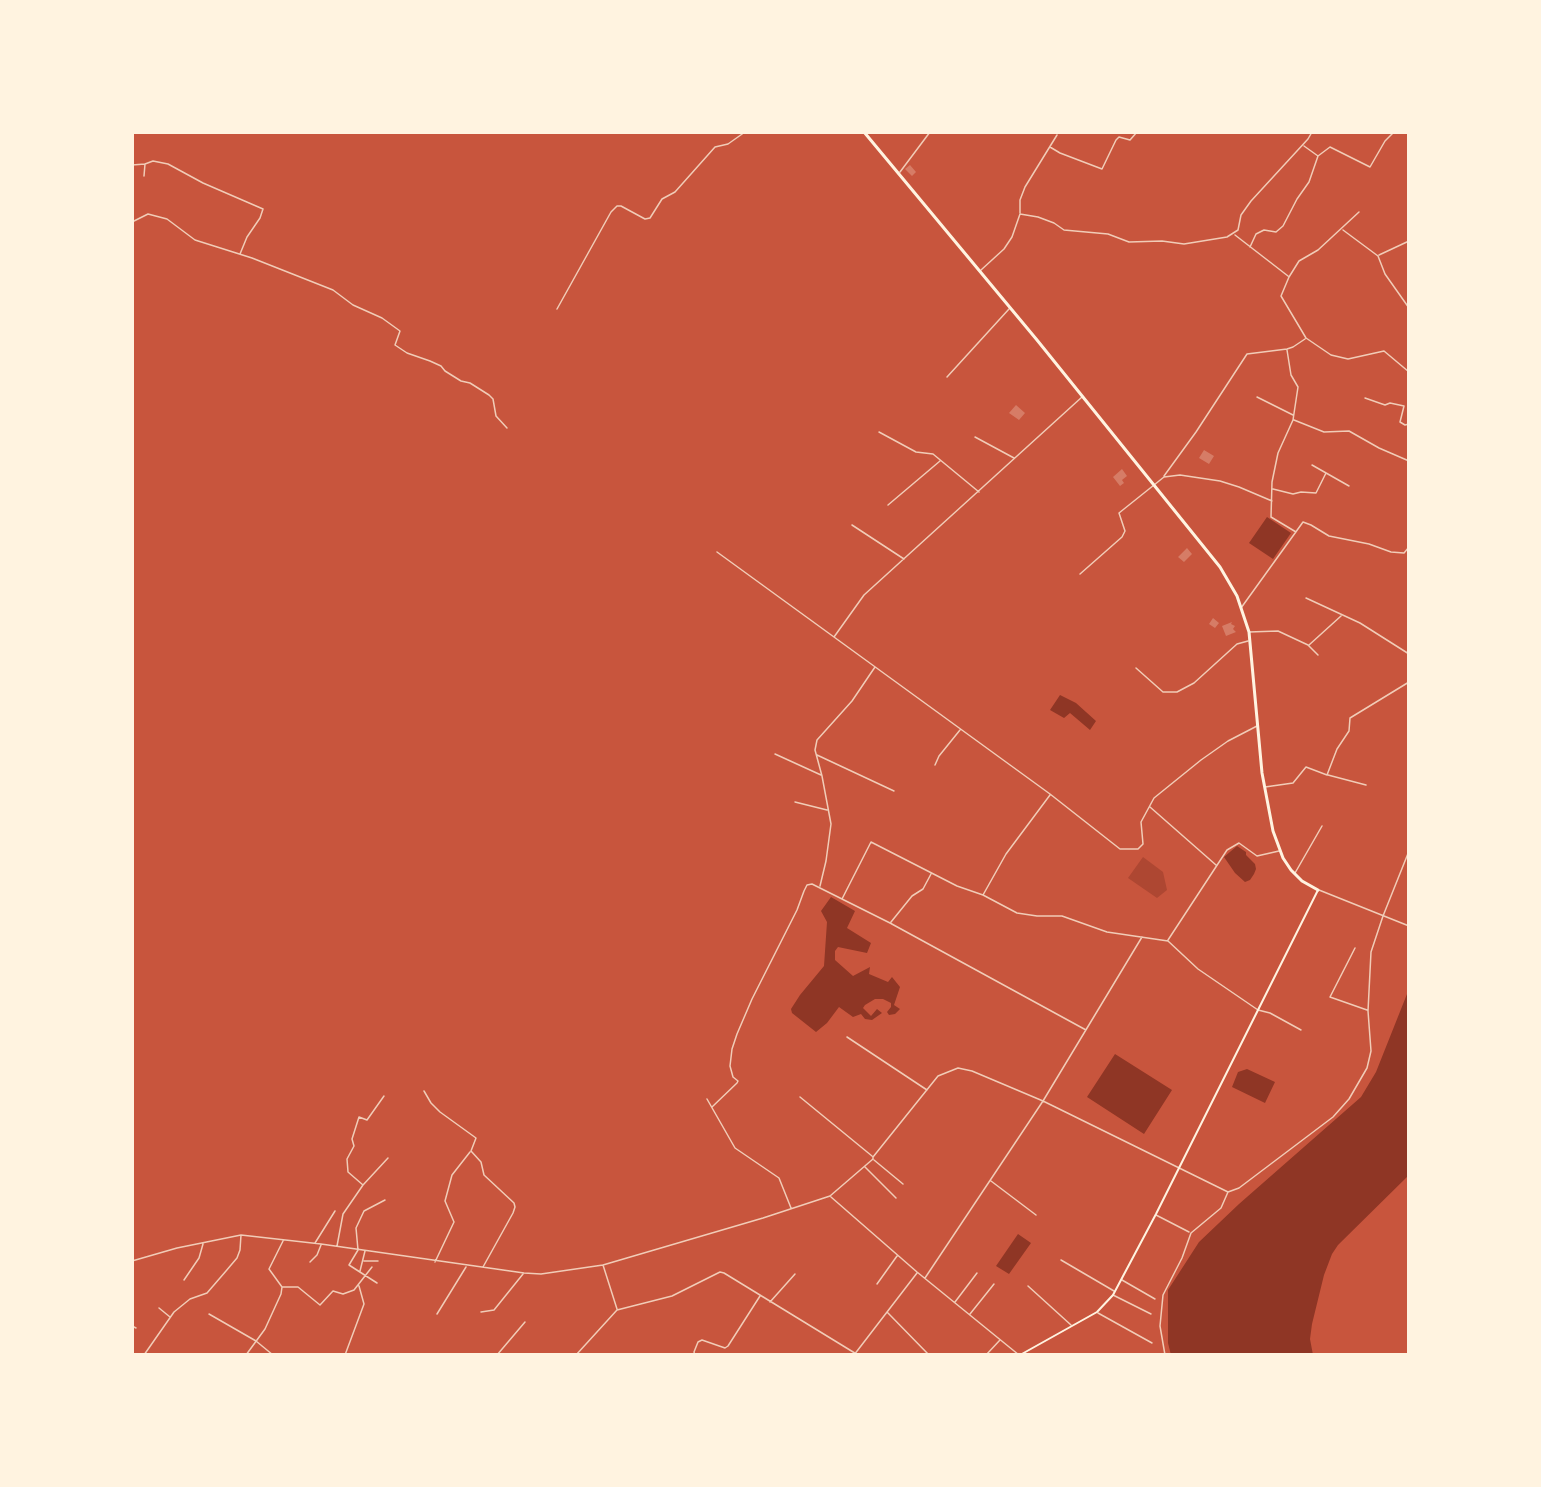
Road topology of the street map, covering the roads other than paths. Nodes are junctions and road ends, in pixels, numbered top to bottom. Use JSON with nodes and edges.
{"nodes":[{"id":1,"x":745,"y":132,"type":"edge"},
{"id":2,"x":864,"y":132,"type":"edge"},
{"id":3,"x":930,"y":132,"type":"edge"},
{"id":4,"x":1137,"y":132,"type":"edge"},
{"id":5,"x":1312,"y":132,"type":"edge"},
{"id":6,"x":1394,"y":132,"type":"edge"},
{"id":7,"x":1057,"y":135,"type":"dead end"},
{"id":8,"x":1303,"y":146,"type":"junction"},
{"id":9,"x":1050,"y":147,"type":"junction"},
{"id":10,"x":1318,"y":156,"type":"junction"},
{"id":11,"x":145,"y":164,"type":"junction"},
{"id":12,"x":132,"y":165,"type":"edge"},
{"id":13,"x":899,"y":173,"type":"junction"},
{"id":14,"x":144,"y":176,"type":"dead end"},
{"id":15,"x":1359,"y":212,"type":"dead end"},
{"id":16,"x":1020,"y":214,"type":"junction"},
{"id":17,"x":132,"y":222,"type":"edge"},
{"id":18,"x":1342,"y":229,"type":"junction"},
{"id":19,"x":1234,"y":234,"type":"junction"},
{"id":20,"x":1409,"y":241,"type":"edge"},
{"id":21,"x":1250,"y":247,"type":"junction"},
{"id":22,"x":240,"y":255,"type":"junction"},
{"id":23,"x":1378,"y":256,"type":"junction"},
{"id":24,"x":979,"y":271,"type":"junction"},
{"id":25,"x":1289,"y":277,"type":"junction"},
{"id":26,"x":1010,"y":308,"type":"junction"},
{"id":27,"x":1409,"y":308,"type":"edge"},
{"id":28,"x":557,"y":309,"type":"dead end"},
{"id":29,"x":1306,"y":338,"type":"junction"},
{"id":30,"x":1287,"y":349,"type":"junction"},
{"id":31,"x":1409,"y":372,"type":"edge"},
{"id":32,"x":947,"y":377,"type":"dead end"},
{"id":33,"x":1083,"y":397,"type":"junction"},
{"id":34,"x":1257,"y":397,"type":"dead end"},
{"id":35,"x":1365,"y":398,"type":"dead end"},
{"id":36,"x":1294,"y":415,"type":"junction"},
{"id":37,"x":1293,"y":420,"type":"junction"},
{"id":38,"x":1409,"y":424,"type":"edge"},
{"id":39,"x":507,"y":429,"type":"dead end"},
{"id":40,"x":879,"y":432,"type":"dead end"},
{"id":41,"x":975,"y":437,"type":"dead end"},
{"id":42,"x":1016,"y":459,"type":"junction"},
{"id":43,"x":941,"y":461,"type":"junction"},
{"id":44,"x":1409,"y":461,"type":"edge"},
{"id":45,"x":1312,"y":465,"type":"dead end"},
{"id":46,"x":1326,"y":472,"type":"junction"},
{"id":47,"x":1164,"y":477,"type":"junction"},
{"id":48,"x":1153,"y":484,"type":"junction"},
{"id":49,"x":1349,"y":486,"type":"dead end"},
{"id":50,"x":1272,"y":489,"type":"junction"},
{"id":51,"x":979,"y":492,"type":"junction"},
{"id":52,"x":1272,"y":501,"type":"junction"},
{"id":53,"x":888,"y":506,"type":"dead end"},
{"id":54,"x":852,"y":525,"type":"dead end"},
{"id":55,"x":1296,"y":532,"type":"junction"},
{"id":56,"x":1409,"y":547,"type":"edge"},
{"id":57,"x":717,"y":552,"type":"dead end"},
{"id":58,"x":905,"y":559,"type":"junction"},
{"id":59,"x":1080,"y":574,"type":"dead end"},
{"id":60,"x":1306,"y":598,"type":"dead end"},
{"id":61,"x":1242,"y":608,"type":"junction"},
{"id":62,"x":1342,"y":616,"type":"junction"},
{"id":63,"x":1249,"y":632,"type":"junction"},
{"id":64,"x":834,"y":638,"type":"junction"},
{"id":65,"x":1250,"y":641,"type":"junction"},
{"id":66,"x":1308,"y":645,"type":"junction"},
{"id":67,"x":1409,"y":654,"type":"edge"},
{"id":68,"x":1318,"y":655,"type":"dead end"},
{"id":69,"x":875,"y":667,"type":"junction"},
{"id":70,"x":1136,"y":668,"type":"dead end"},
{"id":71,"x":1409,"y":682,"type":"edge"},
{"id":72,"x":1257,"y":726,"type":"junction"},
{"id":73,"x":960,"y":730,"type":"junction"},
{"id":74,"x":775,"y":754,"type":"dead end"},
{"id":75,"x":816,"y":755,"type":"junction"},
{"id":76,"x":935,"y":765,"type":"dead end"},
{"id":77,"x":1327,"y":775,"type":"junction"},
{"id":78,"x":822,"y":776,"type":"junction"},
{"id":79,"x":1366,"y":785,"type":"dead end"},
{"id":80,"x":1264,"y":787,"type":"junction"},
{"id":81,"x":894,"y":791,"type":"dead end"},
{"id":82,"x":1050,"y":794,"type":"junction"},
{"id":83,"x":795,"y":802,"type":"dead end"},
{"id":84,"x":1149,"y":807,"type":"junction"},
{"id":85,"x":828,"y":811,"type":"junction"},
{"id":86,"x":1322,"y":826,"type":"dead end"},
{"id":87,"x":1280,"y":851,"type":"junction"},
{"id":88,"x":1409,"y":851,"type":"edge"},
{"id":89,"x":1216,"y":865,"type":"junction"},
{"id":90,"x":932,"y":872,"type":"junction"},
{"id":91,"x":1294,"y":874,"type":"junction"},
{"id":92,"x":819,"y":887,"type":"junction"},
{"id":93,"x":1318,"y":890,"type":"junction"},
{"id":94,"x":983,"y":895,"type":"junction"},
{"id":95,"x":842,"y":898,"type":"junction"},
{"id":96,"x":1383,"y":916,"type":"junction"},
{"id":97,"x":890,"y":923,"type":"junction"},
{"id":98,"x":1409,"y":926,"type":"edge"},
{"id":99,"x":1143,"y":937,"type":"junction"},
{"id":100,"x":1168,"y":941,"type":"junction"},
{"id":101,"x":1355,"y":948,"type":"dead end"},
{"id":102,"x":1258,"y":1010,"type":"junction"},
{"id":103,"x":1368,"y":1011,"type":"junction"},
{"id":104,"x":1086,"y":1029,"type":"junction"},
{"id":105,"x":1301,"y":1030,"type":"dead end"},
{"id":106,"x":847,"y":1037,"type":"dead end"},
{"id":107,"x":424,"y":1090,"type":"dead end"},
{"id":108,"x":927,"y":1090,"type":"junction"},
{"id":109,"x":384,"y":1096,"type":"dead end"},
{"id":110,"x":800,"y":1097,"type":"dead end"},
{"id":111,"x":706,"y":1099,"type":"dead end"},
{"id":112,"x":1043,"y":1101,"type":"junction"},
{"id":113,"x":712,"y":1107,"type":"junction"},
{"id":114,"x":471,"y":1151,"type":"junction"},
{"id":115,"x":388,"y":1158,"type":"dead end"},
{"id":116,"x":873,"y":1158,"type":"junction"},
{"id":117,"x":865,"y":1167,"type":"junction"},
{"id":118,"x":1179,"y":1167,"type":"junction"},
{"id":119,"x":990,"y":1180,"type":"junction"},
{"id":120,"x":903,"y":1184,"type":"dead end"},
{"id":121,"x":363,"y":1185,"type":"junction"},
{"id":122,"x":1228,"y":1192,"type":"junction"},
{"id":123,"x":830,"y":1196,"type":"junction"},
{"id":124,"x":896,"y":1198,"type":"dead end"},
{"id":125,"x":385,"y":1200,"type":"dead end"},
{"id":126,"x":791,"y":1209,"type":"junction"},
{"id":127,"x":335,"y":1211,"type":"dead end"},
{"id":128,"x":1156,"y":1214,"type":"junction"},
{"id":129,"x":1036,"y":1215,"type":"dead end"},
{"id":130,"x":1191,"y":1233,"type":"junction"},
{"id":131,"x":241,"y":1235,"type":"junction"},
{"id":132,"x":283,"y":1240,"type":"junction"},
{"id":133,"x":203,"y":1242,"type":"junction"},
{"id":134,"x":314,"y":1244,"type":"junction"},
{"id":135,"x":321,"y":1245,"type":"junction"},
{"id":136,"x":337,"y":1247,"type":"junction"},
{"id":137,"x":358,"y":1250,"type":"junction"},
{"id":138,"x":367,"y":1251,"type":"junction"},
{"id":139,"x":898,"y":1255,"type":"junction"},
{"id":140,"x":1061,"y":1260,"type":"dead end"},
{"id":141,"x":132,"y":1261,"type":"edge"},
{"id":142,"x":364,"y":1261,"type":"junction"},
{"id":143,"x":378,"y":1261,"type":"dead end"},
{"id":144,"x":310,"y":1262,"type":"dead end"},
{"id":145,"x":435,"y":1262,"type":"junction"},
{"id":146,"x":603,"y":1265,"type":"junction"},
{"id":147,"x":466,"y":1266,"type":"junction"},
{"id":148,"x":372,"y":1267,"type":"dead end"},
{"id":149,"x":483,"y":1268,"type":"junction"},
{"id":150,"x":360,"y":1272,"type":"junction"},
{"id":151,"x":917,"y":1272,"type":"junction"},
{"id":152,"x":977,"y":1273,"type":"dead end"},
{"id":153,"x":524,"y":1274,"type":"junction"},
{"id":154,"x":795,"y":1274,"type":"dead end"},
{"id":155,"x":366,"y":1276,"type":"junction"},
{"id":156,"x":925,"y":1278,"type":"junction"},
{"id":157,"x":184,"y":1280,"type":"dead end"},
{"id":158,"x":1121,"y":1280,"type":"junction"},
{"id":159,"x":377,"y":1283,"type":"dead end"},
{"id":160,"x":877,"y":1284,"type":"dead end"},
{"id":161,"x":994,"y":1284,"type":"dead end"},
{"id":162,"x":359,"y":1286,"type":"junction"},
{"id":163,"x":1028,"y":1286,"type":"dead end"},
{"id":164,"x":282,"y":1287,"type":"junction"},
{"id":165,"x":1114,"y":1293,"type":"junction"},
{"id":166,"x":760,"y":1296,"type":"junction"},
{"id":167,"x":1155,"y":1299,"type":"dead end"},
{"id":168,"x":770,"y":1302,"type":"junction"},
{"id":169,"x":955,"y":1303,"type":"junction"},
{"id":170,"x":159,"y":1308,"type":"dead end"},
{"id":171,"x":617,"y":1310,"type":"junction"},
{"id":172,"x":481,"y":1312,"type":"dead end"},
{"id":173,"x":1097,"y":1312,"type":"junction"},
{"id":174,"x":887,"y":1313,"type":"junction"},
{"id":175,"x":209,"y":1314,"type":"dead end"},
{"id":176,"x":437,"y":1314,"type":"dead end"},
{"id":177,"x":1151,"y":1314,"type":"dead end"},
{"id":178,"x":970,"y":1315,"type":"junction"},
{"id":179,"x":170,"y":1317,"type":"junction"},
{"id":180,"x":525,"y":1322,"type":"dead end"},
{"id":181,"x":132,"y":1326,"type":"edge"},
{"id":182,"x":1072,"y":1326,"type":"junction"},
{"id":183,"x":136,"y":1328,"type":"dead end"},
{"id":184,"x":1000,"y":1340,"type":"junction"},
{"id":185,"x":256,"y":1341,"type":"junction"},
{"id":186,"x":1152,"y":1343,"type":"dead end"},
{"id":187,"x":144,"y":1355,"type":"edge"},
{"id":188,"x":246,"y":1355,"type":"edge"},
{"id":189,"x":273,"y":1355,"type":"edge"},
{"id":190,"x":345,"y":1355,"type":"edge"},
{"id":191,"x":497,"y":1355,"type":"edge"},
{"id":192,"x":576,"y":1355,"type":"edge"},
{"id":193,"x":695,"y":1355,"type":"edge"},
{"id":194,"x":854,"y":1355,"type":"edge"},
{"id":195,"x":858,"y":1355,"type":"edge"},
{"id":196,"x":929,"y":1355,"type":"edge"},
{"id":197,"x":986,"y":1355,"type":"edge"},
{"id":198,"x":1020,"y":1355,"type":"edge"},
{"id":199,"x":1165,"y":1355,"type":"edge"}],
"edges":[{"from":1,"to":28,"type":"street"},
{"from":2,"to":13,"type":"main road"},
{"from":3,"to":13,"type":"street"},
{"from":4,"to":9,"type":"street"},
{"from":5,"to":8,"type":"street"},
{"from":6,"to":10,"type":"street"},
{"from":7,"to":9,"type":"street"},
{"from":8,"to":10,"type":"street"},
{"from":8,"to":19,"type":"street"},
{"from":9,"to":16,"type":"street"},
{"from":10,"to":21,"type":"street"},
{"from":11,"to":12,"type":"street"},
{"from":11,"to":14,"type":"street"},
{"from":11,"to":22,"type":"street"},
{"from":13,"to":24,"type":"main road"},
{"from":15,"to":18,"type":"street"},
{"from":16,"to":19,"type":"street"},
{"from":16,"to":24,"type":"street"},
{"from":17,"to":22,"type":"street"},
{"from":18,"to":23,"type":"street"},
{"from":18,"to":25,"type":"street"},
{"from":19,"to":21,"type":"street"},
{"from":20,"to":23,"type":"street"},
{"from":21,"to":25,"type":"street"},
{"from":22,"to":39,"type":"street"},
{"from":23,"to":27,"type":"street"},
{"from":24,"to":26,"type":"main road"},
{"from":25,"to":29,"type":"street"},
{"from":26,"to":32,"type":"street"},
{"from":26,"to":33,"type":"main road"},
{"from":29,"to":30,"type":"street"},
{"from":29,"to":31,"type":"street"},
{"from":30,"to":36,"type":"street"},
{"from":30,"to":47,"type":"street"},
{"from":33,"to":42,"type":"street"},
{"from":33,"to":48,"type":"main road"},
{"from":34,"to":36,"type":"street"},
{"from":35,"to":38,"type":"street"},
{"from":36,"to":37,"type":"street"},
{"from":37,"to":44,"type":"street"},
{"from":37,"to":50,"type":"street"},
{"from":40,"to":43,"type":"street"},
{"from":41,"to":42,"type":"street"},
{"from":42,"to":51,"type":"street"},
{"from":43,"to":51,"type":"street"},
{"from":43,"to":53,"type":"street"},
{"from":45,"to":46,"type":"street"},
{"from":46,"to":49,"type":"street"},
{"from":46,"to":50,"type":"street"},
{"from":47,"to":48,"type":"street"},
{"from":47,"to":52,"type":"street"},
{"from":48,"to":59,"type":"street"},
{"from":48,"to":61,"type":"main road"},
{"from":50,"to":52,"type":"street"},
{"from":51,"to":58,"type":"street"},
{"from":52,"to":55,"type":"street"},
{"from":54,"to":58,"type":"street"},
{"from":55,"to":56,"type":"street"},
{"from":55,"to":61,"type":"street"},
{"from":57,"to":64,"type":"street"},
{"from":58,"to":64,"type":"street"},
{"from":60,"to":62,"type":"street"},
{"from":61,"to":63,"type":"main road"},
{"from":62,"to":66,"type":"street"},
{"from":62,"to":67,"type":"street"},
{"from":63,"to":65,"type":"main road"},
{"from":63,"to":66,"type":"street"},
{"from":64,"to":69,"type":"street"},
{"from":65,"to":70,"type":"street"},
{"from":65,"to":72,"type":"main road"},
{"from":66,"to":68,"type":"street"},
{"from":69,"to":73,"type":"street"},
{"from":69,"to":75,"type":"street"},
{"from":71,"to":77,"type":"street"},
{"from":72,"to":80,"type":"main road"},
{"from":72,"to":84,"type":"street"},
{"from":73,"to":76,"type":"street"},
{"from":73,"to":82,"type":"street"},
{"from":74,"to":78,"type":"street"},
{"from":75,"to":78,"type":"street"},
{"from":75,"to":81,"type":"street"},
{"from":77,"to":79,"type":"street"},
{"from":77,"to":80,"type":"street"},
{"from":78,"to":85,"type":"street"},
{"from":80,"to":87,"type":"main road"},
{"from":82,"to":84,"type":"street"},
{"from":82,"to":94,"type":"street"},
{"from":83,"to":85,"type":"street"},
{"from":84,"to":89,"type":"street"},
{"from":85,"to":92,"type":"street"},
{"from":86,"to":91,"type":"street"},
{"from":87,"to":89,"type":"street"},
{"from":87,"to":91,"type":"main road"},
{"from":88,"to":96,"type":"street"},
{"from":89,"to":100,"type":"street"},
{"from":90,"to":94,"type":"street"},
{"from":90,"to":95,"type":"street"},
{"from":90,"to":97,"type":"street"},
{"from":91,"to":93,"type":"main road"},
{"from":92,"to":95,"type":"street"},
{"from":92,"to":113,"type":"street"},
{"from":93,"to":96,"type":"street"},
{"from":93,"to":102,"type":"main road"},
{"from":94,"to":99,"type":"street"},
{"from":95,"to":97,"type":"street"},
{"from":96,"to":98,"type":"street"},
{"from":96,"to":103,"type":"street"},
{"from":97,"to":104,"type":"street"},
{"from":99,"to":100,"type":"street"},
{"from":99,"to":104,"type":"street"},
{"from":100,"to":102,"type":"street"},
{"from":101,"to":103,"type":"street"},
{"from":102,"to":105,"type":"street"},
{"from":102,"to":118,"type":"main road"},
{"from":103,"to":122,"type":"street"},
{"from":104,"to":112,"type":"street"},
{"from":106,"to":108,"type":"street"},
{"from":107,"to":114,"type":"street"},
{"from":108,"to":112,"type":"street"},
{"from":108,"to":116,"type":"street"},
{"from":109,"to":121,"type":"street"},
{"from":110,"to":116,"type":"street"},
{"from":111,"to":113,"type":"street"},
{"from":112,"to":118,"type":"street"},
{"from":112,"to":119,"type":"street"},
{"from":113,"to":126,"type":"street"},
{"from":114,"to":145,"type":"street"},
{"from":114,"to":149,"type":"street"},
{"from":115,"to":121,"type":"street"},
{"from":116,"to":117,"type":"street"},
{"from":116,"to":120,"type":"street"},
{"from":117,"to":123,"type":"street"},
{"from":117,"to":124,"type":"street"},
{"from":118,"to":122,"type":"street"},
{"from":118,"to":128,"type":"main road"},
{"from":119,"to":129,"type":"street"},
{"from":119,"to":156,"type":"street"},
{"from":121,"to":136,"type":"street"},
{"from":122,"to":130,"type":"street"},
{"from":123,"to":126,"type":"street"},
{"from":123,"to":139,"type":"street"},
{"from":125,"to":137,"type":"street"},
{"from":126,"to":146,"type":"street"},
{"from":127,"to":134,"type":"street"},
{"from":128,"to":130,"type":"street"},
{"from":128,"to":158,"type":"main road"},
{"from":130,"to":199,"type":"street"},
{"from":131,"to":132,"type":"street"},
{"from":131,"to":133,"type":"street"},
{"from":131,"to":179,"type":"street"},
{"from":132,"to":134,"type":"street"},
{"from":132,"to":164,"type":"street"},
{"from":133,"to":141,"type":"street"},
{"from":133,"to":157,"type":"street"},
{"from":134,"to":135,"type":"street"},
{"from":135,"to":136,"type":"street"},
{"from":135,"to":144,"type":"street"},
{"from":136,"to":137,"type":"street"},
{"from":137,"to":138,"type":"street"},
{"from":137,"to":150,"type":"street"},
{"from":138,"to":142,"type":"street"},
{"from":138,"to":145,"type":"street"},
{"from":139,"to":151,"type":"street"},
{"from":139,"to":160,"type":"street"},
{"from":140,"to":165,"type":"street"},
{"from":142,"to":143,"type":"street"},
{"from":142,"to":150,"type":"street"},
{"from":145,"to":147,"type":"street"},
{"from":146,"to":153,"type":"street"},
{"from":146,"to":171,"type":"street"},
{"from":147,"to":149,"type":"street"},
{"from":147,"to":176,"type":"street"},
{"from":148,"to":155,"type":"street"},
{"from":149,"to":153,"type":"street"},
{"from":150,"to":155,"type":"street"},
{"from":151,"to":156,"type":"street"},
{"from":151,"to":174,"type":"street"},
{"from":152,"to":169,"type":"street"},
{"from":153,"to":172,"type":"street"},
{"from":154,"to":168,"type":"street"},
{"from":155,"to":159,"type":"street"},
{"from":155,"to":162,"type":"street"},
{"from":156,"to":169,"type":"street"},
{"from":158,"to":165,"type":"main road"},
{"from":158,"to":167,"type":"street"},
{"from":161,"to":178,"type":"street"},
{"from":162,"to":164,"type":"street"},
{"from":162,"to":190,"type":"street"},
{"from":163,"to":182,"type":"street"},
{"from":164,"to":185,"type":"street"},
{"from":165,"to":173,"type":"main road"},
{"from":165,"to":177,"type":"street"},
{"from":166,"to":168,"type":"street"},
{"from":166,"to":171,"type":"street"},
{"from":166,"to":193,"type":"street"},
{"from":168,"to":194,"type":"street"},
{"from":169,"to":178,"type":"street"},
{"from":170,"to":179,"type":"street"},
{"from":171,"to":192,"type":"street"},
{"from":173,"to":182,"type":"main road"},
{"from":173,"to":186,"type":"street"},
{"from":174,"to":194,"type":"street"},
{"from":174,"to":196,"type":"street"},
{"from":175,"to":185,"type":"street"},
{"from":178,"to":184,"type":"street"},
{"from":179,"to":187,"type":"street"},
{"from":180,"to":191,"type":"street"},
{"from":181,"to":183,"type":"street"},
{"from":182,"to":198,"type":"main road"},
{"from":184,"to":197,"type":"street"},
{"from":184,"to":198,"type":"street"},
{"from":185,"to":188,"type":"street"},
{"from":185,"to":189,"type":"street"},
{"from":194,"to":195,"type":"street"}]}
